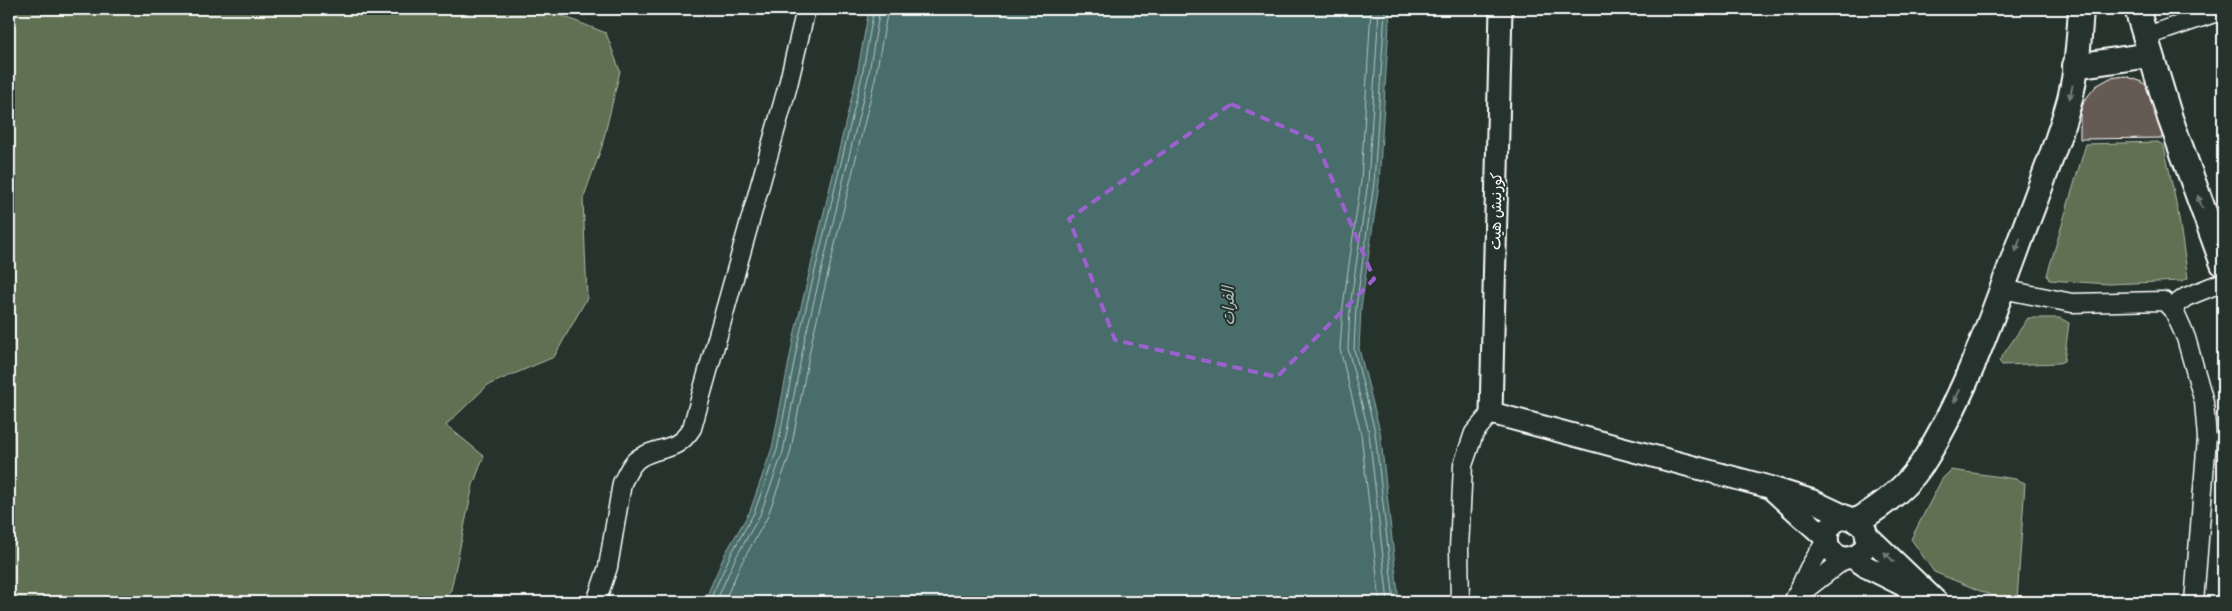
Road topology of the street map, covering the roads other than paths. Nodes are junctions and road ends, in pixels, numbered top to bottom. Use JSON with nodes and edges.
{"nodes":[{"id":1,"x":806,"y":9,"type":"edge"},
{"id":2,"x":1501,"y":9,"type":"edge"},
{"id":3,"x":2081,"y":9,"type":"edge"},
{"id":4,"x":2137,"y":9,"type":"edge"},
{"id":5,"x":2223,"y":10,"type":"edge"},
{"id":6,"x":2147,"y":46,"type":"junction"},
{"id":7,"x":2075,"y":66,"type":"junction"},
{"id":8,"x":2223,"y":264,"type":"edge"},
{"id":9,"x":2223,"y":282,"type":"edge"},
{"id":10,"x":2002,"y":289,"type":"junction"},
{"id":11,"x":2171,"y":308,"type":"junction"},
{"id":12,"x":1491,"y":413,"type":"junction"},
{"id":13,"x":1769,"y":487,"type":"junction"},
{"id":14,"x":1857,"y":524,"type":"junction"},
{"id":15,"x":1826,"y":539,"type":"junction"},
{"id":16,"x":1849,"y":557,"type":"junction"},
{"id":17,"x":1794,"y":601,"type":"edge"},
{"id":18,"x":596,"y":602,"type":"edge"},
{"id":19,"x":1460,"y":602,"type":"edge"},
{"id":20,"x":1937,"y":602,"type":"edge"},
{"id":21,"x":2194,"y":602,"type":"edge"}],
"edges":[{"from":1,"to":18,"type":"street"},
{"from":2,"to":12,"type":"street","name":"كورنيش هيت"},
{"from":3,"to":7,"type":"main road"},
{"from":4,"to":6,"type":"main road"},
{"from":5,"to":6,"type":"street"},
{"from":6,"to":7,"type":"main road"},
{"from":8,"to":6,"type":"main road","one_way":true},
{"from":7,"to":10,"type":"main road","one_way":true},
{"from":9,"to":11,"type":"street"},
{"from":10,"to":11,"type":"street"},
{"from":10,"to":14,"type":"main road","one_way":true},
{"from":11,"to":21,"type":"street"},
{"from":12,"to":13,"type":"street"},
{"from":12,"to":19,"type":"street"},
{"from":13,"to":14,"type":"street"},
{"from":13,"to":15,"type":"street"},
{"from":14,"to":15,"type":"street"},
{"from":14,"to":16,"type":"street"},
{"from":20,"to":14,"type":"street","one_way":true},
{"from":15,"to":16,"type":"street"},
{"from":15,"to":17,"type":"street"},
{"from":16,"to":17,"type":"street"},
{"from":16,"to":20,"type":"street"}]}
